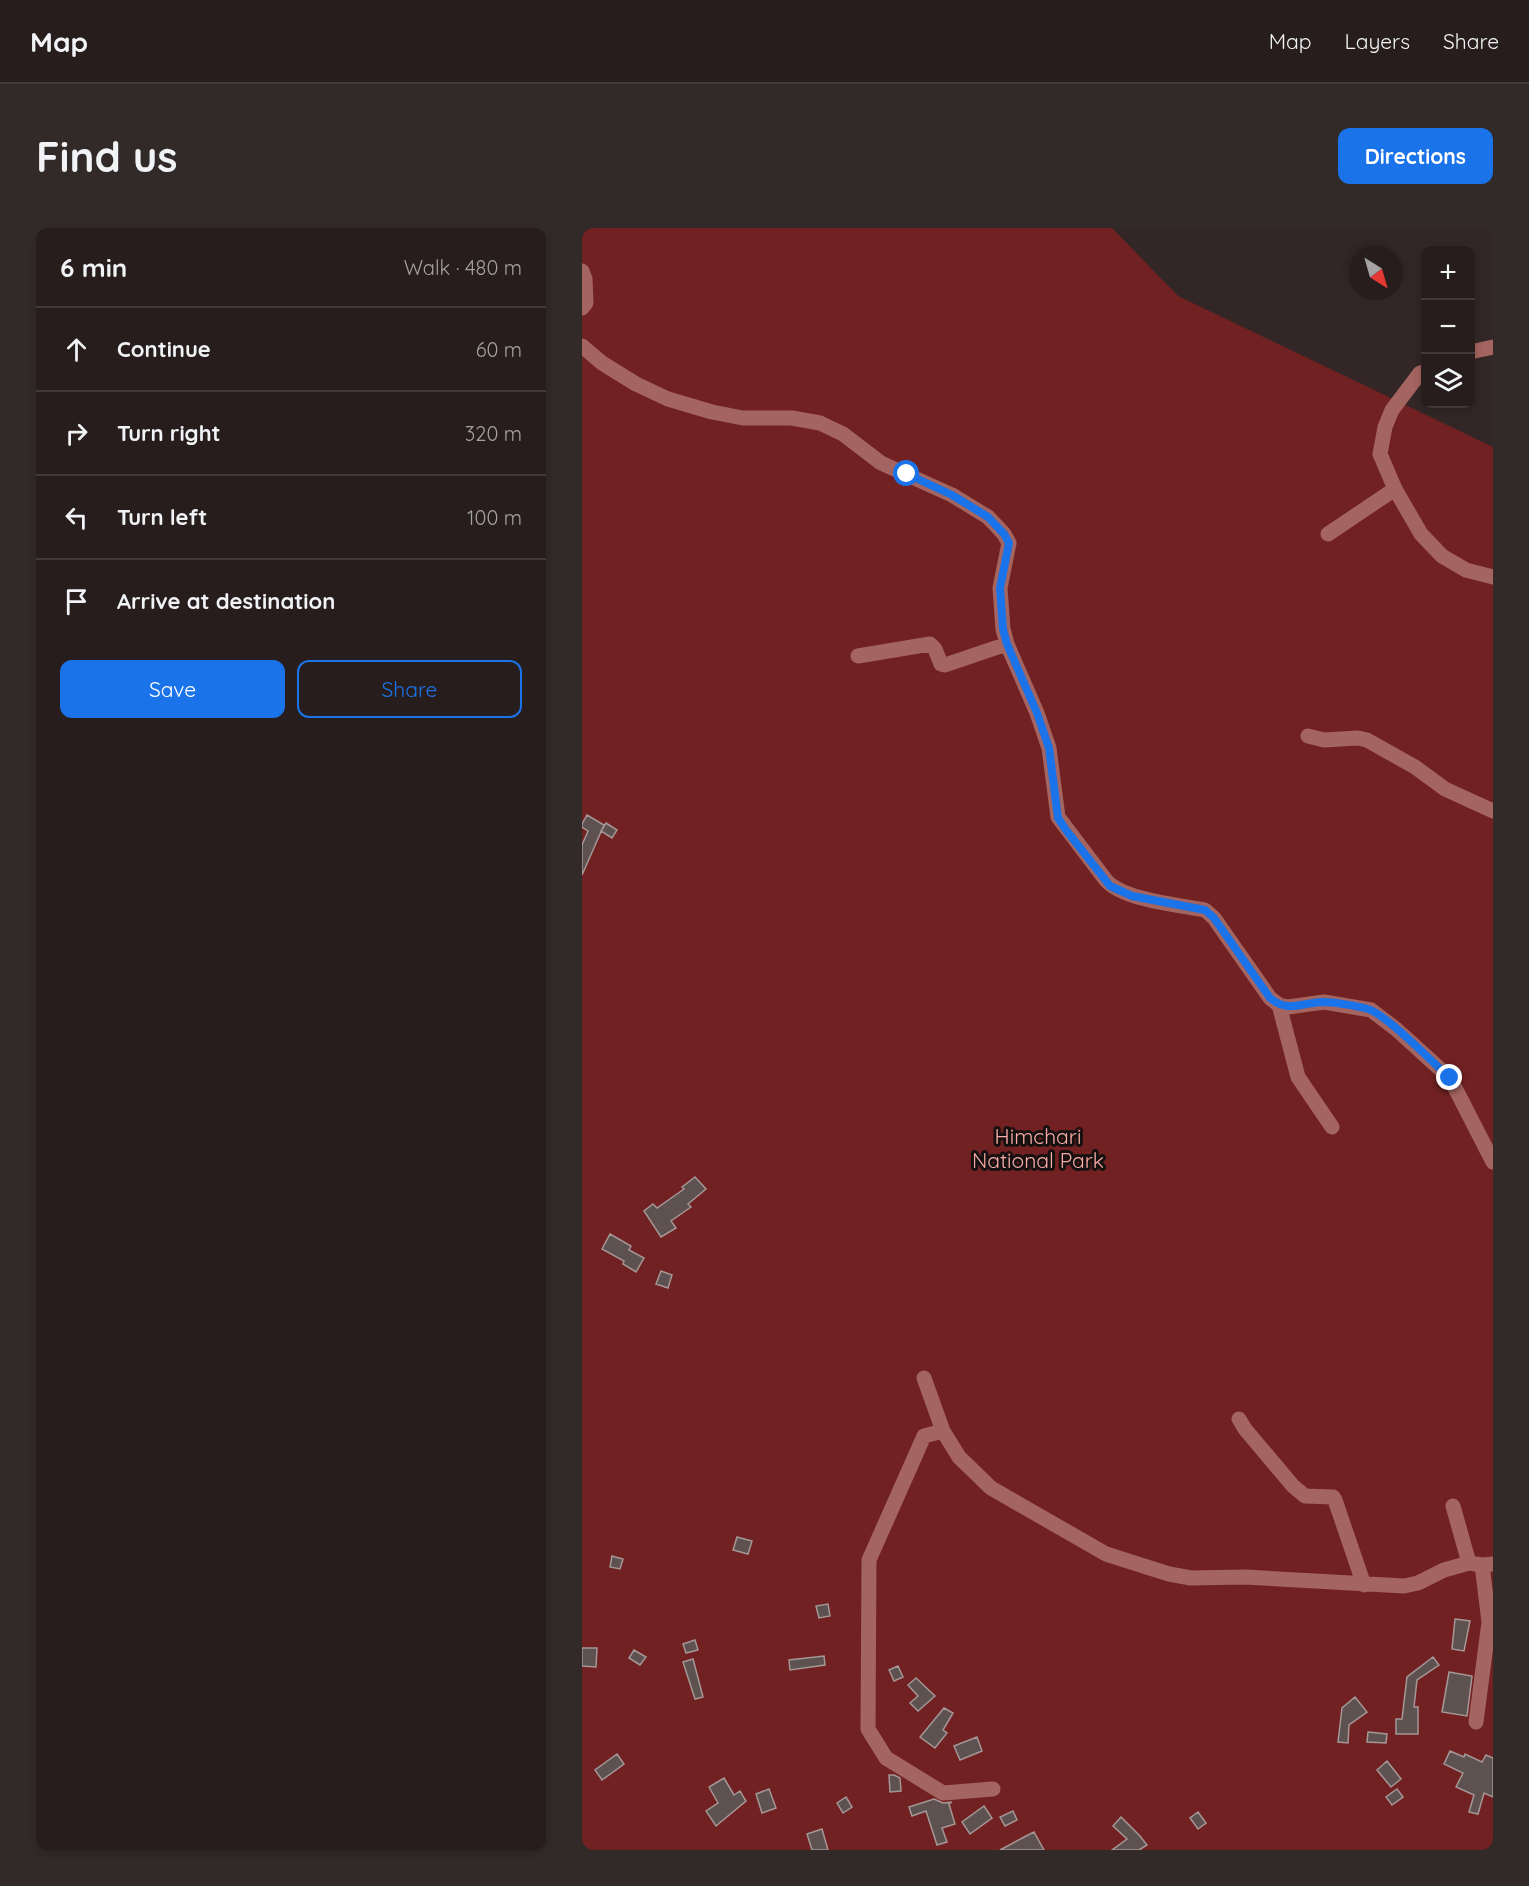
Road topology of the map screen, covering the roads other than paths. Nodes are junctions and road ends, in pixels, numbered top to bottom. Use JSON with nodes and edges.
{"nodes":[{"id":1,"x":582,"y":271,"type":"edge"},
{"id":2,"x":582,"y":308,"type":"edge"},
{"id":3,"x":582,"y":346,"type":"edge"},
{"id":4,"x":1493,"y":347,"type":"edge"},
{"id":5,"x":1475,"y":351,"type":"edge"},
{"id":6,"x":1421,"y":373,"type":"edge"},
{"id":7,"x":1395,"y":489,"type":"junction"},
{"id":8,"x":1328,"y":534,"type":"dead end"},
{"id":9,"x":1493,"y":577,"type":"edge"},
{"id":10,"x":1007,"y":644,"type":"junction"},
{"id":11,"x":858,"y":656,"type":"dead end"},
{"id":12,"x":1308,"y":736,"type":"dead end"},
{"id":13,"x":1493,"y":811,"type":"edge"},
{"id":14,"x":1279,"y":1005,"type":"junction"},
{"id":15,"x":1332,"y":1127,"type":"dead end"},
{"id":16,"x":1493,"y":1162,"type":"edge"},
{"id":17,"x":924,"y":1378,"type":"dead end"},
{"id":18,"x":1239,"y":1419,"type":"dead end"},
{"id":19,"x":943,"y":1431,"type":"junction"},
{"id":20,"x":1453,"y":1506,"type":"dead end"},
{"id":21,"x":1481,"y":1564,"type":"edge"},
{"id":22,"x":1364,"y":1585,"type":"junction"},
{"id":23,"x":1476,"y":1722,"type":"dead end"},
{"id":24,"x":993,"y":1789,"type":"dead end"}],
"edges":[{"from":1,"to":2,"type":"street"},
{"from":3,"to":10,"type":"street"},
{"from":4,"to":5,"type":"street"},
{"from":6,"to":7,"type":"street"},
{"from":7,"to":8,"type":"street"},
{"from":7,"to":9,"type":"street"},
{"from":10,"to":11,"type":"street"},
{"from":10,"to":14,"type":"street"},
{"from":12,"to":13,"type":"street"},
{"from":14,"to":15,"type":"street"},
{"from":14,"to":16,"type":"street"},
{"from":17,"to":19,"type":"street"},
{"from":18,"to":22,"type":"street"},
{"from":19,"to":22,"type":"street"},
{"from":19,"to":24,"type":"street"},
{"from":20,"to":21,"type":"street"},
{"from":21,"to":22,"type":"street"},
{"from":21,"to":23,"type":"street"}]}
